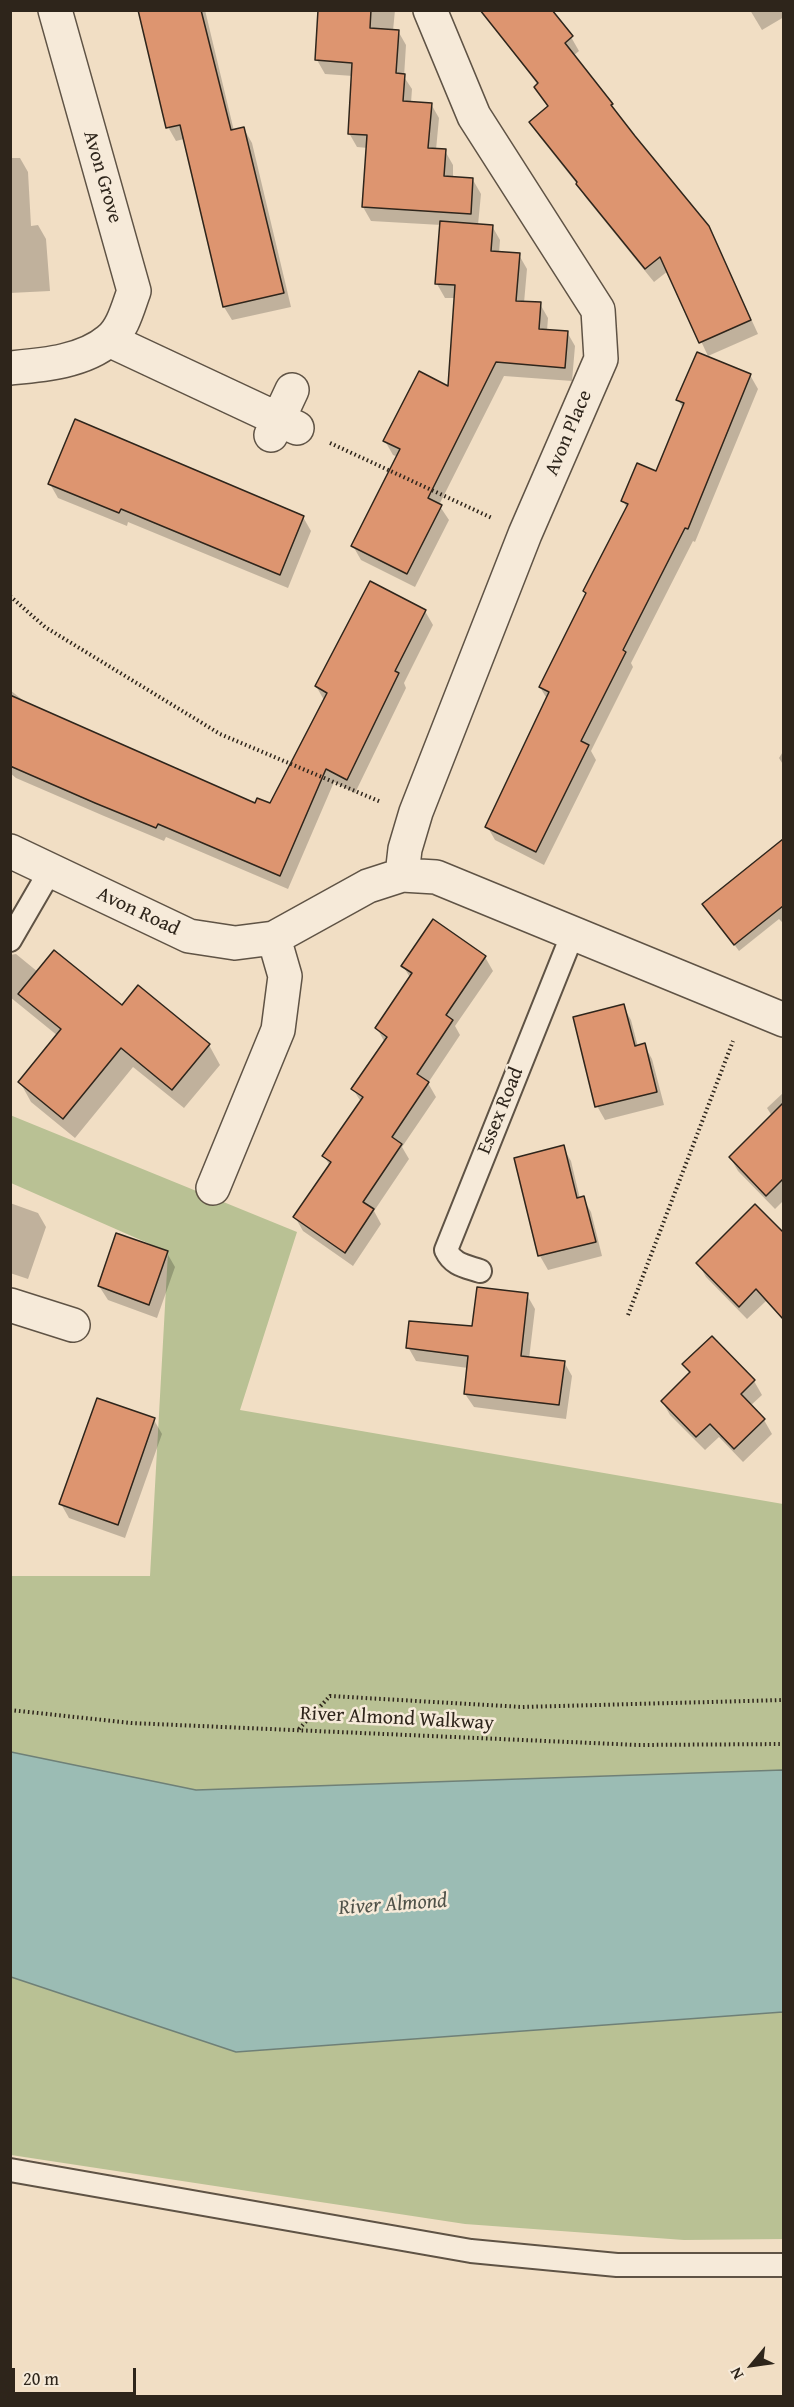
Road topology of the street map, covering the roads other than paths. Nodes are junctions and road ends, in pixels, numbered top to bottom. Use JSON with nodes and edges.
{"nodes":[{"id":1,"x":55,"y":10,"type":"edge"},
{"id":2,"x":430,"y":10,"type":"edge"},
{"id":3,"x":109,"y":340,"type":"junction"},
{"id":4,"x":10,"y":368,"type":"edge"},
{"id":5,"x":292,"y":390,"type":"dead end"},
{"id":6,"x":10,"y":850,"type":"edge"},
{"id":7,"x":50,"y":871,"type":"junction"},
{"id":8,"x":402,"y":875,"type":"junction"},
{"id":9,"x":573,"y":933,"type":"junction"},
{"id":10,"x":274,"y":938,"type":"junction"},
{"id":11,"x":10,"y":940,"type":"edge"},
{"id":12,"x":783,"y":1020,"type":"edge"},
{"id":13,"x":213,"y":1188,"type":"dead end"},
{"id":14,"x":480,"y":1271,"type":"dead end"},
{"id":15,"x":10,"y":1305,"type":"edge"},
{"id":16,"x":73,"y":1325,"type":"dead end"},
{"id":17,"x":10,"y":2170,"type":"edge"},
{"id":18,"x":783,"y":2265,"type":"edge"}],
"edges":[{"from":1,"to":3,"type":"street","name":"Avon Grove"},
{"from":2,"to":8,"type":"street","name":"Avon Place"},
{"from":3,"to":4,"type":"street","name":"Avon Grove"},
{"from":3,"to":5,"type":"street"},
{"from":6,"to":7,"type":"street","name":"Avon Road"},
{"from":7,"to":10,"type":"street","name":"Avon Road"},
{"from":7,"to":11,"type":"lane"},
{"from":8,"to":9,"type":"street"},
{"from":8,"to":10,"type":"street","name":"Avon Road"},
{"from":9,"to":12,"type":"street"},
{"from":9,"to":14,"type":"lane","name":"Essex Road"},
{"from":10,"to":13,"type":"street"},
{"from":15,"to":16,"type":"street"},
{"from":17,"to":18,"type":"lane"}]}
